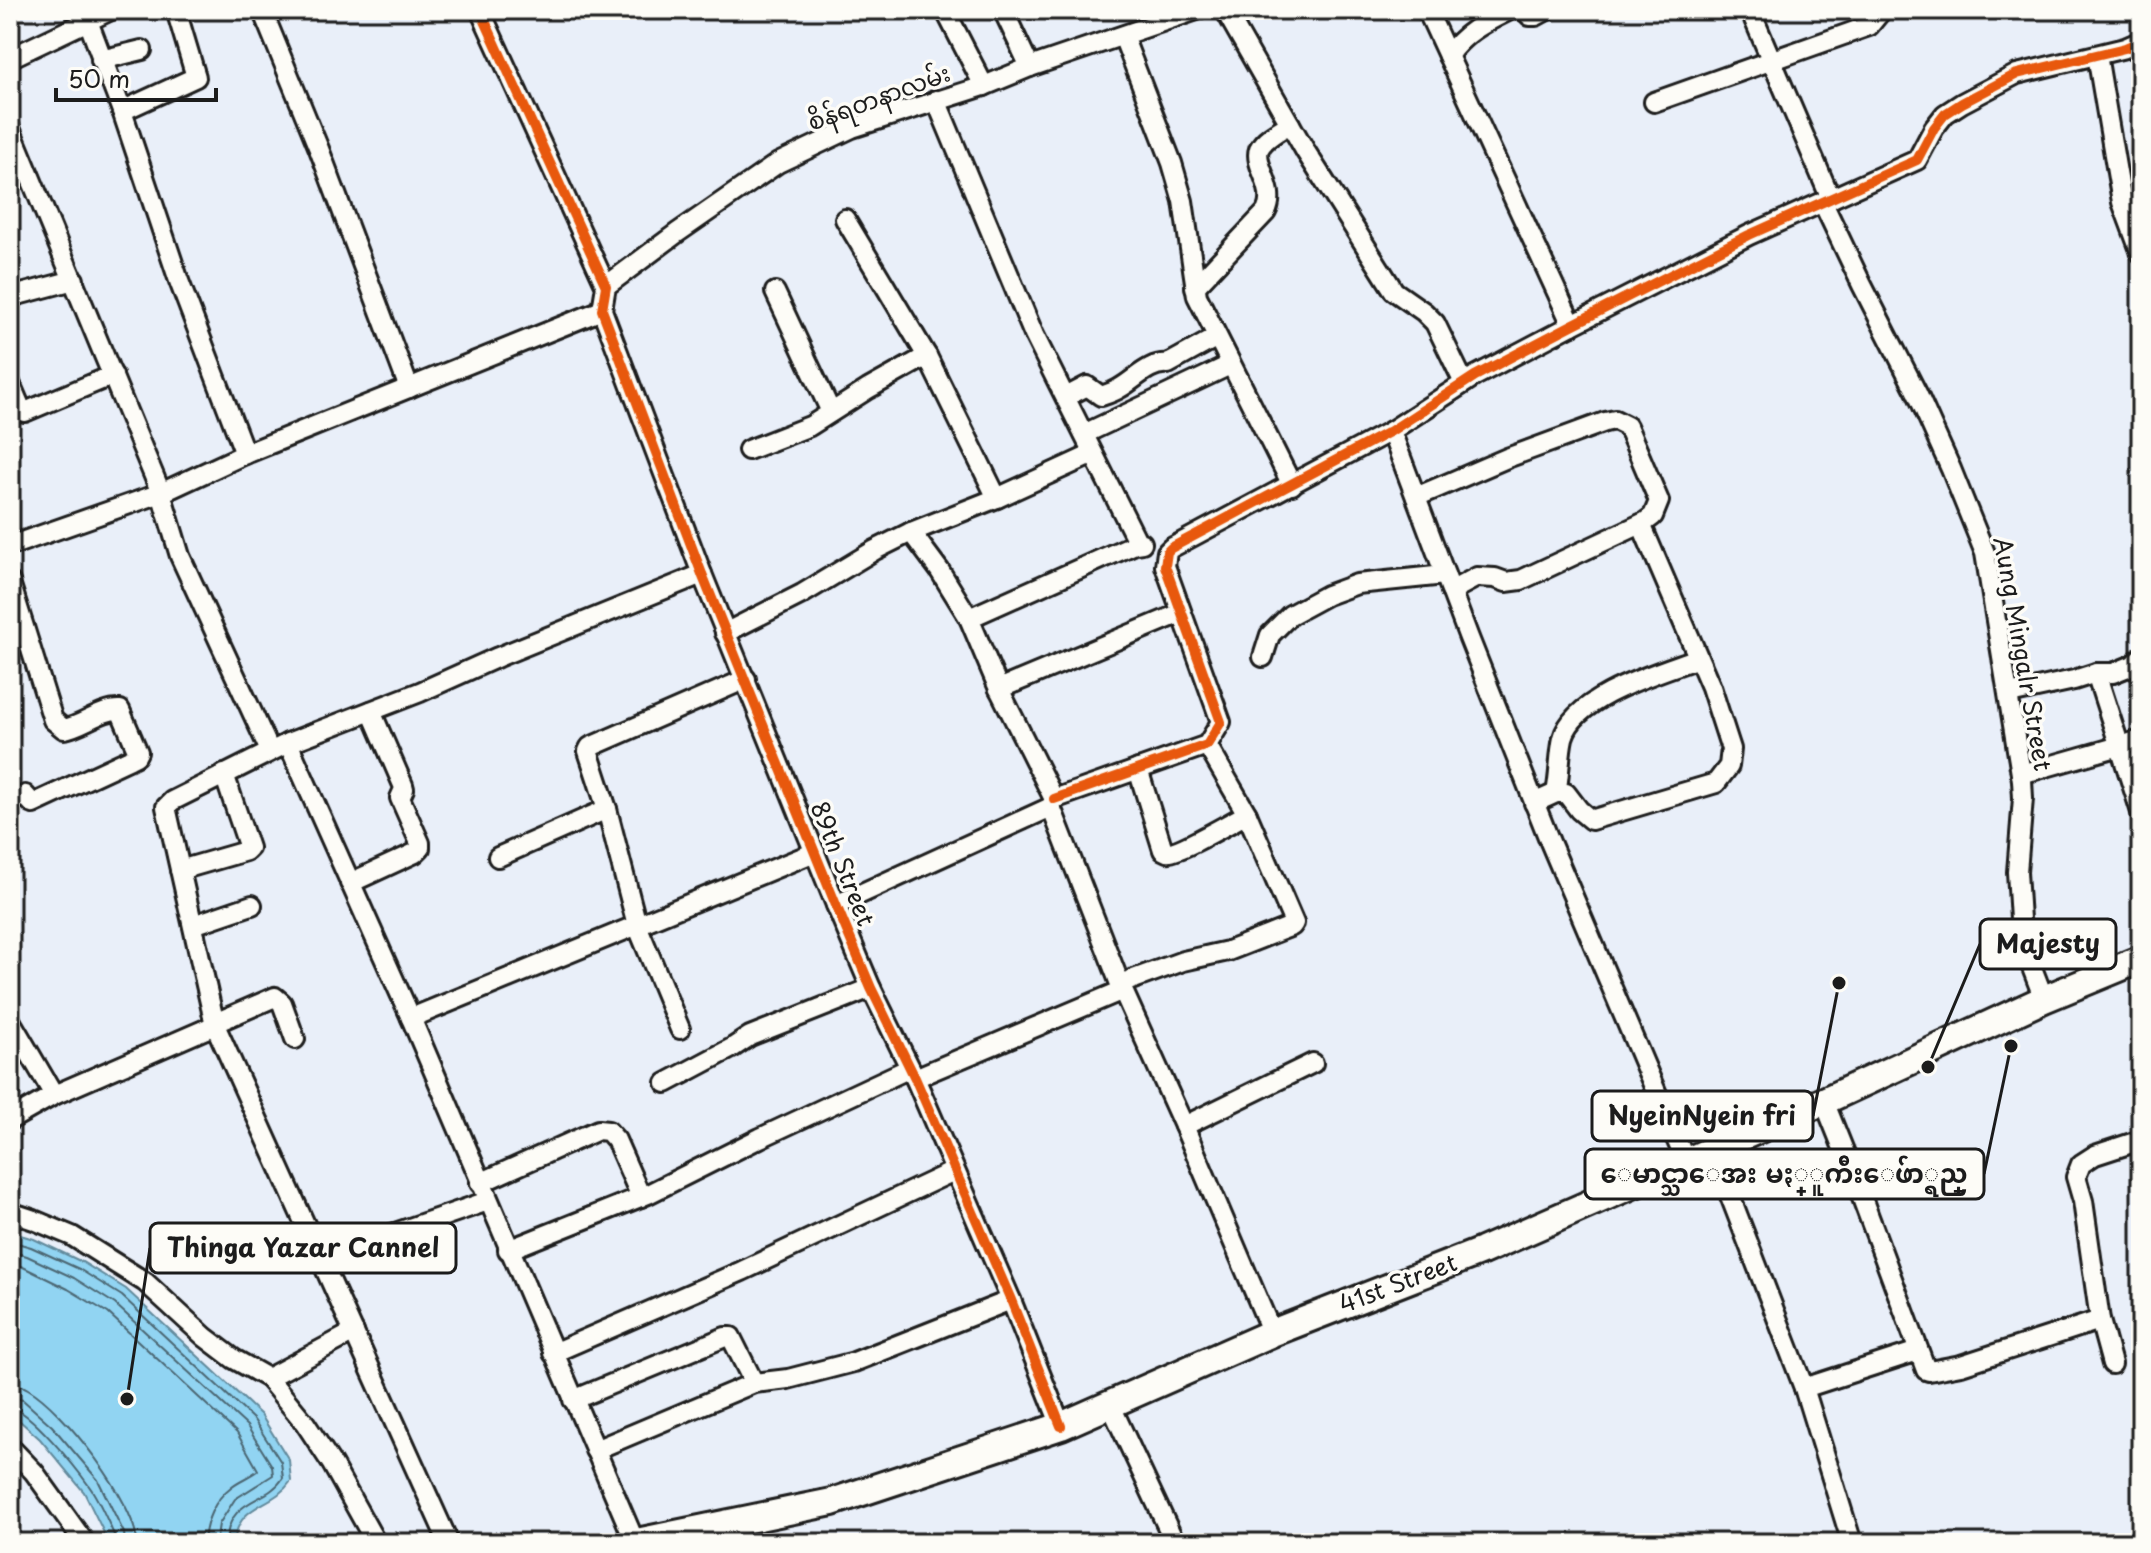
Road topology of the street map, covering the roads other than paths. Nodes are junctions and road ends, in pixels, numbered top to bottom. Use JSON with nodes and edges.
{"nodes":[{"id":1,"x":111,"y":10,"type":"edge"},
{"id":2,"x":176,"y":10,"type":"edge"},
{"id":3,"x":262,"y":10,"type":"edge"},
{"id":4,"x":480,"y":10,"type":"edge"},
{"id":5,"x":945,"y":10,"type":"edge"},
{"id":6,"x":1003,"y":10,"type":"edge"},
{"id":7,"x":1197,"y":10,"type":"edge"},
{"id":8,"x":1225,"y":10,"type":"edge"},
{"id":9,"x":1427,"y":10,"type":"edge"},
{"id":10,"x":1510,"y":10,"type":"edge"},
{"id":11,"x":1524,"y":10,"type":"edge"},
{"id":12,"x":1547,"y":10,"type":"edge"},
{"id":13,"x":1750,"y":10,"type":"edge"},
{"id":14,"x":1882,"y":10,"type":"edge"},
{"id":15,"x":88,"y":21,"type":"junction"},
{"id":16,"x":1123,"y":36,"type":"junction"},
{"id":17,"x":2141,"y":41,"type":"edge"},
{"id":18,"x":142,"y":50,"type":"dead end"},
{"id":19,"x":2097,"y":55,"type":"junction"},
{"id":20,"x":1448,"y":56,"type":"junction"},
{"id":21,"x":10,"y":58,"type":"edge"},
{"id":22,"x":101,"y":60,"type":"junction"},
{"id":23,"x":1772,"y":61,"type":"junction"},
{"id":24,"x":1030,"y":67,"type":"junction"},
{"id":25,"x":984,"y":86,"type":"junction"},
{"id":26,"x":936,"y":100,"type":"junction"},
{"id":27,"x":1654,"y":102,"type":"dead end"},
{"id":28,"x":122,"y":111,"type":"junction"},
{"id":29,"x":1290,"y":124,"type":"junction"},
{"id":30,"x":10,"y":128,"type":"edge"},
{"id":31,"x":1827,"y":201,"type":"junction"},
{"id":32,"x":845,"y":219,"type":"dead end"},
{"id":33,"x":2141,"y":253,"type":"edge"},
{"id":34,"x":74,"y":280,"type":"junction"},
{"id":35,"x":606,"y":286,"type":"junction"},
{"id":36,"x":1195,"y":287,"type":"junction"},
{"id":37,"x":775,"y":292,"type":"dead end"},
{"id":38,"x":10,"y":297,"type":"edge"},
{"id":39,"x":602,"y":310,"type":"junction"},
{"id":40,"x":1572,"y":325,"type":"junction"},
{"id":41,"x":1217,"y":337,"type":"junction"},
{"id":42,"x":927,"y":356,"type":"junction"},
{"id":43,"x":1230,"y":365,"type":"junction"},
{"id":44,"x":113,"y":375,"type":"junction"},
{"id":45,"x":10,"y":383,"type":"edge"},
{"id":46,"x":1464,"y":383,"type":"junction"},
{"id":47,"x":409,"y":388,"type":"junction"},
{"id":48,"x":1066,"y":397,"type":"junction"},
{"id":49,"x":831,"y":412,"type":"junction"},
{"id":50,"x":1391,"y":431,"type":"junction"},
{"id":51,"x":1084,"y":434,"type":"junction"},
{"id":52,"x":748,"y":450,"type":"dead end"},
{"id":53,"x":245,"y":454,"type":"junction"},
{"id":54,"x":1093,"y":454,"type":"junction"},
{"id":55,"x":1292,"y":485,"type":"junction"},
{"id":56,"x":161,"y":493,"type":"junction"},
{"id":57,"x":1416,"y":497,"type":"junction"},
{"id":58,"x":997,"y":498,"type":"junction"},
{"id":59,"x":1641,"y":524,"type":"junction"},
{"id":60,"x":911,"y":532,"type":"junction"},
{"id":61,"x":1142,"y":543,"type":"junction"},
{"id":62,"x":10,"y":546,"type":"edge"},
{"id":63,"x":1165,"y":561,"type":"junction"},
{"id":64,"x":702,"y":574,"type":"junction"},
{"id":65,"x":10,"y":582,"type":"edge"},
{"id":66,"x":1448,"y":583,"type":"junction"},
{"id":67,"x":1181,"y":613,"type":"junction"},
{"id":68,"x":969,"y":618,"type":"junction"},
{"id":69,"x":725,"y":633,"type":"junction"},
{"id":70,"x":1263,"y":657,"type":"dead end"},
{"id":71,"x":2141,"y":657,"type":"edge"},
{"id":72,"x":1698,"y":658,"type":"junction"},
{"id":73,"x":2096,"y":673,"type":"junction"},
{"id":74,"x":746,"y":679,"type":"junction"},
{"id":75,"x":999,"y":689,"type":"junction"},
{"id":76,"x":2009,"y":694,"type":"junction"},
{"id":77,"x":371,"y":711,"type":"junction"},
{"id":78,"x":2141,"y":740,"type":"edge"},
{"id":79,"x":288,"y":743,"type":"junction"},
{"id":80,"x":1207,"y":745,"type":"junction"},
{"id":81,"x":2120,"y":747,"type":"junction"},
{"id":82,"x":270,"y":751,"type":"junction"},
{"id":83,"x":1138,"y":769,"type":"junction"},
{"id":84,"x":224,"y":774,"type":"junction"},
{"id":85,"x":2021,"y":774,"type":"junction"},
{"id":86,"x":1556,"y":793,"type":"junction"},
{"id":87,"x":10,"y":802,"type":"edge"},
{"id":88,"x":1052,"y":803,"type":"junction"},
{"id":89,"x":1534,"y":803,"type":"junction"},
{"id":90,"x":607,"y":809,"type":"junction"},
{"id":91,"x":2141,"y":812,"type":"edge"},
{"id":92,"x":1247,"y":814,"type":"junction"},
{"id":93,"x":815,"y":852,"type":"junction"},
{"id":94,"x":498,"y":857,"type":"dead end"},
{"id":95,"x":180,"y":870,"type":"junction"},
{"id":96,"x":350,"y":883,"type":"junction"},
{"id":97,"x":252,"y":905,"type":"dead end"},
{"id":98,"x":836,"y":905,"type":"junction"},
{"id":99,"x":193,"y":925,"type":"junction"},
{"id":100,"x":637,"y":925,"type":"junction"},
{"id":101,"x":2141,"y":959,"type":"edge"},
{"id":102,"x":1122,"y":987,"type":"junction"},
{"id":103,"x":871,"y":988,"type":"junction"},
{"id":104,"x":2044,"y":999,"type":"junction"},
{"id":105,"x":411,"y":1018,"type":"junction"},
{"id":106,"x":10,"y":1020,"type":"edge"},
{"id":107,"x":215,"y":1024,"type":"junction"},
{"id":108,"x":680,"y":1029,"type":"dead end"},
{"id":109,"x":295,"y":1039,"type":"dead end"},
{"id":110,"x":1313,"y":1063,"type":"dead end"},
{"id":111,"x":912,"y":1073,"type":"junction"},
{"id":112,"x":666,"y":1083,"type":"dead end"},
{"id":113,"x":54,"y":1095,"type":"junction"},
{"id":114,"x":1824,"y":1101,"type":"junction"},
{"id":115,"x":10,"y":1120,"type":"edge"},
{"id":116,"x":1184,"y":1126,"type":"junction"},
{"id":117,"x":2141,"y":1140,"type":"edge"},
{"id":118,"x":1712,"y":1149,"type":"junction"},
{"id":119,"x":1686,"y":1162,"type":"junction"},
{"id":120,"x":954,"y":1171,"type":"junction"},
{"id":121,"x":480,"y":1183,"type":"junction"},
{"id":122,"x":641,"y":1197,"type":"junction"},
{"id":123,"x":488,"y":1201,"type":"junction"},
{"id":124,"x":10,"y":1212,"type":"edge"},
{"id":125,"x":386,"y":1236,"type":"dead end"},
{"id":126,"x":508,"y":1250,"type":"junction"},
{"id":127,"x":1011,"y":1300,"type":"junction"},
{"id":128,"x":2100,"y":1320,"type":"junction"},
{"id":129,"x":354,"y":1332,"type":"junction"},
{"id":130,"x":1272,"y":1333,"type":"junction"},
{"id":131,"x":1918,"y":1351,"type":"junction"},
{"id":132,"x":553,"y":1353,"type":"junction"},
{"id":133,"x":2112,"y":1364,"type":"dead end"},
{"id":134,"x":268,"y":1378,"type":"junction"},
{"id":135,"x":754,"y":1383,"type":"junction"},
{"id":136,"x":1804,"y":1388,"type":"junction"},
{"id":137,"x":573,"y":1400,"type":"junction"},
{"id":138,"x":1111,"y":1406,"type":"junction"},
{"id":139,"x":1061,"y":1426,"type":"junction"},
{"id":140,"x":10,"y":1447,"type":"edge"},
{"id":141,"x":595,"y":1450,"type":"junction"},
{"id":142,"x":85,"y":1543,"type":"edge"},
{"id":143,"x":376,"y":1543,"type":"edge"},
{"id":144,"x":449,"y":1543,"type":"edge"},
{"id":145,"x":634,"y":1543,"type":"edge"},
{"id":146,"x":1175,"y":1543,"type":"edge"},
{"id":147,"x":1852,"y":1543,"type":"edge"}],
"edges":[{"from":1,"to":15,"type":"street"},
{"from":2,"to":28,"type":"street"},
{"from":3,"to":47,"type":"street"},
{"from":4,"to":35,"type":"street"},
{"from":5,"to":25,"type":"street"},
{"from":6,"to":24,"type":"street"},
{"from":7,"to":16,"type":"street","name":"စိန်ရတနာလမ်း"},
{"from":8,"to":29,"type":"street"},
{"from":9,"to":20,"type":"street"},
{"from":10,"to":20,"type":"street"},
{"from":11,"to":12,"type":"street"},
{"from":13,"to":23,"type":"street","name":"Aung Mingalr Street"},
{"from":14,"to":23,"type":"street"},
{"from":15,"to":21,"type":"street"},
{"from":15,"to":22,"type":"street"},
{"from":16,"to":24,"type":"street","name":"စိန်ရတနာလမ်း"},
{"from":16,"to":36,"type":"street"},
{"from":17,"to":19,"type":"street"},
{"from":18,"to":22,"type":"street"},
{"from":19,"to":31,"type":"street"},
{"from":19,"to":33,"type":"street"},
{"from":20,"to":40,"type":"street"},
{"from":22,"to":28,"type":"street"},
{"from":23,"to":27,"type":"street"},
{"from":23,"to":31,"type":"street","name":"Aung Mingalr Street"},
{"from":24,"to":25,"type":"street","name":"စိန်ရတနာလမ်း"},
{"from":25,"to":26,"type":"street","name":"စိန်ရတနာလမ်း"},
{"from":26,"to":35,"type":"street","name":"စိန်ရတနာလမ်း"},
{"from":26,"to":48,"type":"street"},
{"from":28,"to":53,"type":"street"},
{"from":29,"to":36,"type":"street"},
{"from":29,"to":46,"type":"street"},
{"from":30,"to":34,"type":"street"},
{"from":31,"to":40,"type":"street"},
{"from":31,"to":76,"type":"street","name":"Aung Mingalr Street"},
{"from":32,"to":42,"type":"street"},
{"from":34,"to":38,"type":"street"},
{"from":34,"to":44,"type":"street"},
{"from":35,"to":39,"type":"street"},
{"from":36,"to":41,"type":"street"},
{"from":37,"to":49,"type":"street"},
{"from":39,"to":47,"type":"street"},
{"from":39,"to":64,"type":"street","name":"89th Street"},
{"from":40,"to":46,"type":"street"},
{"from":41,"to":43,"type":"street"},
{"from":41,"to":48,"type":"street"},
{"from":42,"to":49,"type":"street"},
{"from":42,"to":58,"type":"street"},
{"from":43,"to":51,"type":"street"},
{"from":43,"to":55,"type":"street"},
{"from":44,"to":45,"type":"street"},
{"from":44,"to":56,"type":"street"},
{"from":46,"to":50,"type":"street"},
{"from":47,"to":53,"type":"street"},
{"from":48,"to":51,"type":"street"},
{"from":49,"to":52,"type":"street"},
{"from":50,"to":55,"type":"street"},
{"from":50,"to":57,"type":"street"},
{"from":51,"to":54,"type":"street"},
{"from":53,"to":56,"type":"street"},
{"from":54,"to":58,"type":"street"},
{"from":54,"to":61,"type":"street"},
{"from":55,"to":63,"type":"street"},
{"from":56,"to":62,"type":"street"},
{"from":56,"to":82,"type":"street"},
{"from":57,"to":59,"type":"street"},
{"from":57,"to":66,"type":"street"},
{"from":58,"to":60,"type":"street"},
{"from":59,"to":66,"type":"street"},
{"from":59,"to":72,"type":"street"},
{"from":60,"to":68,"type":"street"},
{"from":60,"to":69,"type":"street"},
{"from":61,"to":63,"type":"street"},
{"from":61,"to":68,"type":"street"},
{"from":63,"to":67,"type":"street"},
{"from":64,"to":69,"type":"street","name":"89th Street"},
{"from":64,"to":77,"type":"street"},
{"from":65,"to":87,"type":"street"},
{"from":66,"to":70,"type":"street"},
{"from":66,"to":89,"type":"street"},
{"from":67,"to":75,"type":"street"},
{"from":67,"to":80,"type":"street"},
{"from":68,"to":75,"type":"street"},
{"from":69,"to":74,"type":"street","name":"89th Street"},
{"from":71,"to":73,"type":"street"},
{"from":72,"to":86,"type":"street"},
{"from":72,"to":86,"type":"street"},
{"from":73,"to":76,"type":"street"},
{"from":73,"to":81,"type":"street"},
{"from":74,"to":90,"type":"street"},
{"from":74,"to":93,"type":"street","name":"89th Street"},
{"from":75,"to":88,"type":"street"},
{"from":76,"to":85,"type":"street","name":"Aung Mingalr Street"},
{"from":77,"to":79,"type":"street"},
{"from":77,"to":96,"type":"street"},
{"from":78,"to":81,"type":"street"},
{"from":79,"to":82,"type":"street"},
{"from":79,"to":96,"type":"street"},
{"from":80,"to":83,"type":"street"},
{"from":80,"to":92,"type":"street"},
{"from":81,"to":85,"type":"street"},
{"from":81,"to":91,"type":"street"},
{"from":82,"to":84,"type":"street"},
{"from":83,"to":88,"type":"street"},
{"from":83,"to":92,"type":"street"},
{"from":84,"to":95,"type":"street"},
{"from":84,"to":95,"type":"street"},
{"from":85,"to":104,"type":"street","name":"Aung Mingalr Street"},
{"from":86,"to":89,"type":"street"},
{"from":88,"to":98,"type":"street"},
{"from":88,"to":102,"type":"street"},
{"from":89,"to":119,"type":"street"},
{"from":90,"to":94,"type":"street"},
{"from":90,"to":100,"type":"street"},
{"from":92,"to":102,"type":"street"},
{"from":93,"to":98,"type":"street","name":"89th Street"},
{"from":93,"to":100,"type":"street"},
{"from":95,"to":99,"type":"street"},
{"from":96,"to":105,"type":"street"},
{"from":97,"to":99,"type":"street"},
{"from":98,"to":103,"type":"street","name":"89th Street"},
{"from":99,"to":107,"type":"street"},
{"from":100,"to":105,"type":"street"},
{"from":100,"to":108,"type":"street"},
{"from":101,"to":104,"type":"main road","name":"41st Street"},
{"from":102,"to":111,"type":"street"},
{"from":102,"to":116,"type":"street"},
{"from":103,"to":111,"type":"street","name":"89th Street"},
{"from":103,"to":112,"type":"street"},
{"from":104,"to":114,"type":"main road","name":"41st Street"},
{"from":105,"to":121,"type":"street"},
{"from":106,"to":113,"type":"street"},
{"from":107,"to":109,"type":"street"},
{"from":107,"to":113,"type":"street"},
{"from":107,"to":129,"type":"street"},
{"from":110,"to":116,"type":"street"},
{"from":111,"to":120,"type":"street","name":"89th Street"},
{"from":111,"to":122,"type":"street"},
{"from":113,"to":115,"type":"street"},
{"from":114,"to":118,"type":"main road","name":"41st Street"},
{"from":114,"to":131,"type":"street"},
{"from":116,"to":130,"type":"street"},
{"from":117,"to":128,"type":"street"},
{"from":118,"to":119,"type":"main road","name":"41st Street"},
{"from":118,"to":136,"type":"street"},
{"from":119,"to":130,"type":"main road","name":"41st Street"},
{"from":120,"to":127,"type":"street","name":"89th Street"},
{"from":120,"to":132,"type":"street"},
{"from":121,"to":122,"type":"street"},
{"from":121,"to":123,"type":"street"},
{"from":122,"to":126,"type":"street"},
{"from":123,"to":125,"type":"street"},
{"from":123,"to":126,"type":"street"},
{"from":124,"to":134,"type":"street"},
{"from":126,"to":132,"type":"street"},
{"from":127,"to":135,"type":"street"},
{"from":127,"to":139,"type":"street","name":"89th Street"},
{"from":128,"to":131,"type":"street"},
{"from":128,"to":133,"type":"street"},
{"from":129,"to":134,"type":"street"},
{"from":129,"to":144,"type":"street"},
{"from":130,"to":138,"type":"main road","name":"41st Street"},
{"from":131,"to":136,"type":"street"},
{"from":132,"to":137,"type":"street"},
{"from":134,"to":143,"type":"street"},
{"from":135,"to":137,"type":"street"},
{"from":135,"to":141,"type":"street"},
{"from":136,"to":147,"type":"street"},
{"from":137,"to":141,"type":"street"},
{"from":138,"to":139,"type":"main road","name":"41st Street"},
{"from":138,"to":146,"type":"street"},
{"from":139,"to":145,"type":"main road","name":"41st Street"},
{"from":140,"to":142,"type":"street"},
{"from":141,"to":145,"type":"street"}]}
